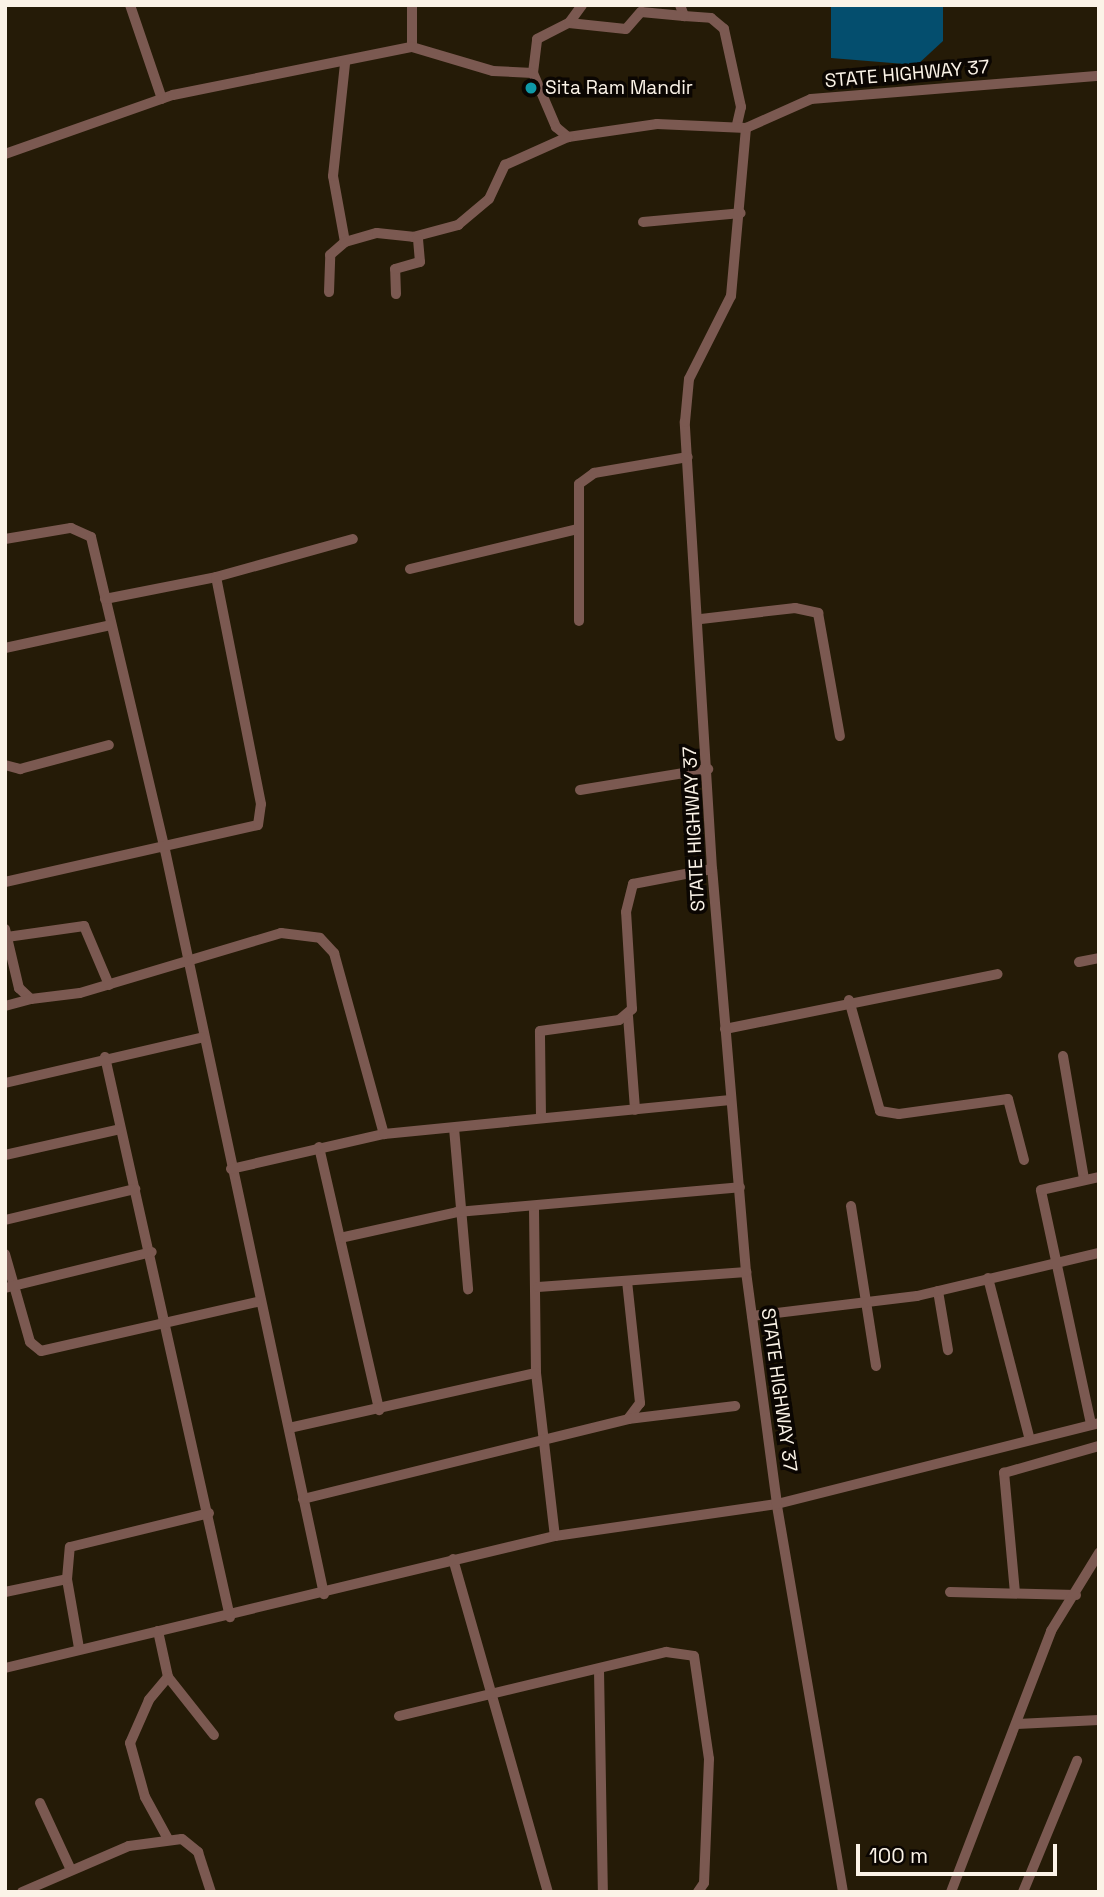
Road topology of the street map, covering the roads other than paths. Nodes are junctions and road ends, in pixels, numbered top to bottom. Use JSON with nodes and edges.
{"nodes":[{"id":1,"x":130,"y":5,"type":"edge"},
{"id":2,"x":412,"y":5,"type":"edge"},
{"id":3,"x":582,"y":5,"type":"edge"},
{"id":4,"x":682,"y":10,"type":"edge"},
{"id":5,"x":569,"y":23,"type":"junction"},
{"id":6,"x":412,"y":47,"type":"junction"},
{"id":7,"x":345,"y":63,"type":"junction"},
{"id":8,"x":533,"y":72,"type":"junction"},
{"id":9,"x":1099,"y":76,"type":"edge"},
{"id":10,"x":162,"y":99,"type":"junction"},
{"id":11,"x":741,"y":127,"type":"junction"},
{"id":12,"x":568,"y":137,"type":"junction"},
{"id":13,"x":5,"y":154,"type":"edge"},
{"id":14,"x":741,"y":213,"type":"junction"},
{"id":15,"x":643,"y":222,"type":"dead end"},
{"id":16,"x":418,"y":237,"type":"junction"},
{"id":17,"x":345,"y":242,"type":"junction"},
{"id":18,"x":329,"y":292,"type":"dead end"},
{"id":19,"x":396,"y":294,"type":"dead end"},
{"id":20,"x":688,"y":457,"type":"junction"},
{"id":21,"x":578,"y":529,"type":"junction"},
{"id":22,"x":5,"y":539,"type":"edge"},
{"id":23,"x":353,"y":539,"type":"dead end"},
{"id":24,"x":410,"y":569,"type":"dead end"},
{"id":25,"x":216,"y":577,"type":"junction"},
{"id":26,"x":105,"y":599,"type":"junction"},
{"id":27,"x":701,"y":619,"type":"junction"},
{"id":28,"x":579,"y":621,"type":"dead end"},
{"id":29,"x":111,"y":625,"type":"junction"},
{"id":30,"x":5,"y":648,"type":"edge"},
{"id":31,"x":840,"y":736,"type":"dead end"},
{"id":32,"x":109,"y":745,"type":"dead end"},
{"id":33,"x":5,"y":765,"type":"edge"},
{"id":34,"x":708,"y":769,"type":"junction"},
{"id":35,"x":580,"y":790,"type":"dead end"},
{"id":36,"x":165,"y":850,"type":"junction"},
{"id":37,"x":712,"y":869,"type":"junction"},
{"id":38,"x":5,"y":882,"type":"edge"},
{"id":39,"x":6,"y":933,"type":"edge"},
{"id":40,"x":184,"y":958,"type":"junction"},
{"id":41,"x":1099,"y":958,"type":"edge"},
{"id":42,"x":1079,"y":962,"type":"dead end"},
{"id":43,"x":997,"y":974,"type":"dead end"},
{"id":44,"x":109,"y":985,"type":"junction"},
{"id":45,"x":31,"y":999,"type":"junction"},
{"id":46,"x":849,"y":1000,"type":"junction"},
{"id":47,"x":5,"y":1006,"type":"edge"},
{"id":48,"x":628,"y":1016,"type":"junction"},
{"id":49,"x":725,"y":1029,"type":"junction"},
{"id":50,"x":204,"y":1037,"type":"junction"},
{"id":51,"x":1063,"y":1056,"type":"dead end"},
{"id":52,"x":105,"y":1057,"type":"junction"},
{"id":53,"x":5,"y":1083,"type":"edge"},
{"id":54,"x":730,"y":1100,"type":"junction"},
{"id":55,"x":635,"y":1110,"type":"junction"},
{"id":56,"x":541,"y":1118,"type":"junction"},
{"id":57,"x":454,"y":1128,"type":"junction"},
{"id":58,"x":120,"y":1129,"type":"junction"},
{"id":59,"x":384,"y":1134,"type":"junction"},
{"id":60,"x":319,"y":1147,"type":"junction"},
{"id":61,"x":5,"y":1155,"type":"edge"},
{"id":62,"x":1024,"y":1160,"type":"dead end"},
{"id":63,"x":231,"y":1169,"type":"junction"},
{"id":64,"x":1099,"y":1177,"type":"edge"},
{"id":65,"x":1084,"y":1179,"type":"junction"},
{"id":66,"x":740,"y":1187,"type":"junction"},
{"id":67,"x":135,"y":1189,"type":"junction"},
{"id":68,"x":851,"y":1206,"type":"dead end"},
{"id":69,"x":534,"y":1209,"type":"junction"},
{"id":70,"x":457,"y":1212,"type":"junction"},
{"id":71,"x":5,"y":1220,"type":"edge"},
{"id":72,"x":340,"y":1238,"type":"junction"},
{"id":73,"x":152,"y":1252,"type":"junction"},
{"id":74,"x":1099,"y":1253,"type":"edge"},
{"id":75,"x":5,"y":1254,"type":"edge"},
{"id":76,"x":1052,"y":1264,"type":"junction"},
{"id":77,"x":746,"y":1272,"type":"junction"},
{"id":78,"x":988,"y":1278,"type":"junction"},
{"id":79,"x":627,"y":1281,"type":"junction"},
{"id":80,"x":9,"y":1287,"type":"edge"},
{"id":81,"x":538,"y":1287,"type":"junction"},
{"id":82,"x":468,"y":1289,"type":"dead end"},
{"id":83,"x":938,"y":1291,"type":"junction"},
{"id":84,"x":864,"y":1301,"type":"junction"},
{"id":85,"x":257,"y":1302,"type":"junction"},
{"id":86,"x":752,"y":1316,"type":"junction"},
{"id":87,"x":168,"y":1320,"type":"junction"},
{"id":88,"x":948,"y":1350,"type":"dead end"},
{"id":89,"x":876,"y":1366,"type":"dead end"},
{"id":90,"x":536,"y":1373,"type":"junction"},
{"id":91,"x":735,"y":1406,"type":"dead end"},
{"id":92,"x":379,"y":1410,"type":"junction"},
{"id":93,"x":628,"y":1419,"type":"junction"},
{"id":94,"x":1095,"y":1423,"type":"edge"},
{"id":95,"x":289,"y":1428,"type":"junction"},
{"id":96,"x":1029,"y":1436,"type":"junction"},
{"id":97,"x":542,"y":1442,"type":"junction"},
{"id":98,"x":1099,"y":1446,"type":"edge"},
{"id":99,"x":303,"y":1499,"type":"junction"},
{"id":100,"x":777,"y":1504,"type":"junction"},
{"id":101,"x":209,"y":1513,"type":"junction"},
{"id":102,"x":555,"y":1536,"type":"junction"},
{"id":103,"x":1099,"y":1553,"type":"edge"},
{"id":104,"x":453,"y":1559,"type":"junction"},
{"id":105,"x":67,"y":1579,"type":"junction"},
{"id":106,"x":5,"y":1592,"type":"edge"},
{"id":107,"x":950,"y":1592,"type":"dead end"},
{"id":108,"x":324,"y":1594,"type":"junction"},
{"id":109,"x":1015,"y":1594,"type":"junction"},
{"id":110,"x":1076,"y":1595,"type":"junction"},
{"id":111,"x":230,"y":1616,"type":"junction"},
{"id":112,"x":158,"y":1631,"type":"junction"},
{"id":113,"x":79,"y":1648,"type":"junction"},
{"id":114,"x":5,"y":1668,"type":"edge"},
{"id":115,"x":598,"y":1670,"type":"junction"},
{"id":116,"x":168,"y":1677,"type":"junction"},
{"id":117,"x":496,"y":1693,"type":"junction"},
{"id":118,"x":398,"y":1716,"type":"dead end"},
{"id":119,"x":1099,"y":1720,"type":"edge"},
{"id":120,"x":1017,"y":1724,"type":"junction"},
{"id":121,"x":214,"y":1735,"type":"dead end"},
{"id":122,"x":1077,"y":1761,"type":"dead end"},
{"id":123,"x":40,"y":1803,"type":"dead end"},
{"id":124,"x":168,"y":1839,"type":"junction"},
{"id":125,"x":71,"y":1870,"type":"junction"},
{"id":126,"x":22,"y":1892,"type":"edge"},
{"id":127,"x":211,"y":1892,"type":"edge"},
{"id":128,"x":548,"y":1892,"type":"edge"},
{"id":129,"x":603,"y":1892,"type":"edge"},
{"id":130,"x":698,"y":1892,"type":"edge"},
{"id":131,"x":843,"y":1892,"type":"edge"},
{"id":132,"x":951,"y":1892,"type":"edge"},
{"id":133,"x":1023,"y":1892,"type":"edge"}],
"edges":[{"from":1,"to":10,"type":"street"},
{"from":2,"to":6,"type":"street"},
{"from":3,"to":5,"type":"street"},
{"from":4,"to":5,"type":"street"},
{"from":4,"to":11,"type":"street"},
{"from":5,"to":8,"type":"street"},
{"from":6,"to":7,"type":"street"},
{"from":6,"to":8,"type":"street"},
{"from":7,"to":10,"type":"street"},
{"from":7,"to":17,"type":"street"},
{"from":8,"to":12,"type":"street"},
{"from":9,"to":11,"type":"street","name":"STATE HIGHWAY 37"},
{"from":10,"to":13,"type":"street"},
{"from":11,"to":12,"type":"street"},
{"from":11,"to":14,"type":"street","name":"STATE HIGHWAY 37"},
{"from":12,"to":16,"type":"street"},
{"from":14,"to":15,"type":"street"},
{"from":14,"to":20,"type":"street","name":"STATE HIGHWAY 37"},
{"from":16,"to":17,"type":"street"},
{"from":16,"to":19,"type":"street"},
{"from":17,"to":18,"type":"street"},
{"from":20,"to":21,"type":"street"},
{"from":20,"to":27,"type":"street","name":"STATE HIGHWAY 37"},
{"from":21,"to":24,"type":"street"},
{"from":21,"to":28,"type":"street"},
{"from":22,"to":26,"type":"street"},
{"from":23,"to":25,"type":"street"},
{"from":25,"to":26,"type":"street"},
{"from":25,"to":36,"type":"street"},
{"from":26,"to":29,"type":"street"},
{"from":27,"to":31,"type":"street"},
{"from":27,"to":34,"type":"street","name":"STATE HIGHWAY 37"},
{"from":29,"to":30,"type":"street"},
{"from":29,"to":36,"type":"street"},
{"from":32,"to":33,"type":"street"},
{"from":34,"to":35,"type":"street"},
{"from":34,"to":37,"type":"street","name":"STATE HIGHWAY 37"},
{"from":36,"to":38,"type":"street"},
{"from":36,"to":40,"type":"street"},
{"from":37,"to":48,"type":"street"},
{"from":37,"to":49,"type":"street","name":"STATE HIGHWAY 37"},
{"from":39,"to":44,"type":"street"},
{"from":39,"to":45,"type":"street"},
{"from":40,"to":44,"type":"street"},
{"from":40,"to":50,"type":"street"},
{"from":40,"to":59,"type":"street"},
{"from":41,"to":42,"type":"street"},
{"from":43,"to":46,"type":"street"},
{"from":44,"to":45,"type":"street"},
{"from":45,"to":47,"type":"street"},
{"from":46,"to":49,"type":"street"},
{"from":46,"to":62,"type":"street"},
{"from":48,"to":55,"type":"street"},
{"from":48,"to":56,"type":"street"},
{"from":49,"to":54,"type":"street","name":"STATE HIGHWAY 37"},
{"from":50,"to":52,"type":"street"},
{"from":50,"to":63,"type":"street"},
{"from":51,"to":65,"type":"street"},
{"from":52,"to":53,"type":"street"},
{"from":52,"to":58,"type":"street"},
{"from":54,"to":55,"type":"street"},
{"from":54,"to":66,"type":"street","name":"STATE HIGHWAY 37"},
{"from":55,"to":56,"type":"street"},
{"from":56,"to":57,"type":"street"},
{"from":57,"to":59,"type":"street"},
{"from":57,"to":70,"type":"street"},
{"from":58,"to":61,"type":"street"},
{"from":58,"to":67,"type":"street"},
{"from":59,"to":60,"type":"street"},
{"from":60,"to":63,"type":"street"},
{"from":60,"to":72,"type":"street"},
{"from":63,"to":85,"type":"street"},
{"from":64,"to":65,"type":"street"},
{"from":65,"to":76,"type":"street"},
{"from":66,"to":69,"type":"street"},
{"from":66,"to":77,"type":"street","name":"STATE HIGHWAY 37"},
{"from":67,"to":71,"type":"street"},
{"from":67,"to":73,"type":"street"},
{"from":68,"to":84,"type":"street"},
{"from":69,"to":70,"type":"street"},
{"from":69,"to":81,"type":"street"},
{"from":70,"to":72,"type":"street"},
{"from":70,"to":82,"type":"street"},
{"from":72,"to":92,"type":"street"},
{"from":73,"to":80,"type":"street"},
{"from":73,"to":87,"type":"street"},
{"from":74,"to":76,"type":"street"},
{"from":75,"to":80,"type":"street"},
{"from":76,"to":78,"type":"street"},
{"from":76,"to":94,"type":"street"},
{"from":77,"to":79,"type":"street"},
{"from":77,"to":86,"type":"street","name":"STATE HIGHWAY 37"},
{"from":78,"to":83,"type":"street"},
{"from":78,"to":96,"type":"street"},
{"from":79,"to":81,"type":"street"},
{"from":79,"to":93,"type":"street"},
{"from":80,"to":87,"type":"street"},
{"from":81,"to":90,"type":"street"},
{"from":83,"to":84,"type":"street"},
{"from":83,"to":88,"type":"street"},
{"from":84,"to":86,"type":"street"},
{"from":84,"to":89,"type":"street"},
{"from":85,"to":87,"type":"street"},
{"from":85,"to":95,"type":"street"},
{"from":86,"to":100,"type":"street","name":"STATE HIGHWAY 37"},
{"from":87,"to":101,"type":"street"},
{"from":90,"to":92,"type":"street"},
{"from":90,"to":97,"type":"street"},
{"from":91,"to":93,"type":"street"},
{"from":92,"to":95,"type":"street"},
{"from":93,"to":97,"type":"street"},
{"from":94,"to":96,"type":"street"},
{"from":95,"to":99,"type":"street"},
{"from":96,"to":100,"type":"street"},
{"from":97,"to":99,"type":"street"},
{"from":97,"to":102,"type":"street"},
{"from":98,"to":109,"type":"street"},
{"from":99,"to":108,"type":"street"},
{"from":100,"to":102,"type":"street"},
{"from":100,"to":131,"type":"street","name":"STATE HIGHWAY 37"},
{"from":101,"to":105,"type":"street"},
{"from":101,"to":111,"type":"street"},
{"from":102,"to":104,"type":"street"},
{"from":103,"to":110,"type":"street"},
{"from":104,"to":108,"type":"street"},
{"from":104,"to":117,"type":"street"},
{"from":105,"to":106,"type":"street"},
{"from":105,"to":113,"type":"street"},
{"from":107,"to":109,"type":"street"},
{"from":108,"to":111,"type":"street"},
{"from":109,"to":110,"type":"street"},
{"from":110,"to":120,"type":"street"},
{"from":111,"to":112,"type":"street"},
{"from":112,"to":113,"type":"street"},
{"from":112,"to":116,"type":"street"},
{"from":113,"to":114,"type":"street"},
{"from":115,"to":117,"type":"street"},
{"from":115,"to":129,"type":"street"},
{"from":115,"to":130,"type":"street"},
{"from":116,"to":121,"type":"street"},
{"from":116,"to":124,"type":"street"},
{"from":117,"to":118,"type":"street"},
{"from":117,"to":128,"type":"street"},
{"from":119,"to":120,"type":"street"},
{"from":120,"to":132,"type":"street"},
{"from":122,"to":133,"type":"street"},
{"from":123,"to":125,"type":"street"},
{"from":124,"to":125,"type":"street"},
{"from":124,"to":127,"type":"street"},
{"from":125,"to":126,"type":"street"}]}
